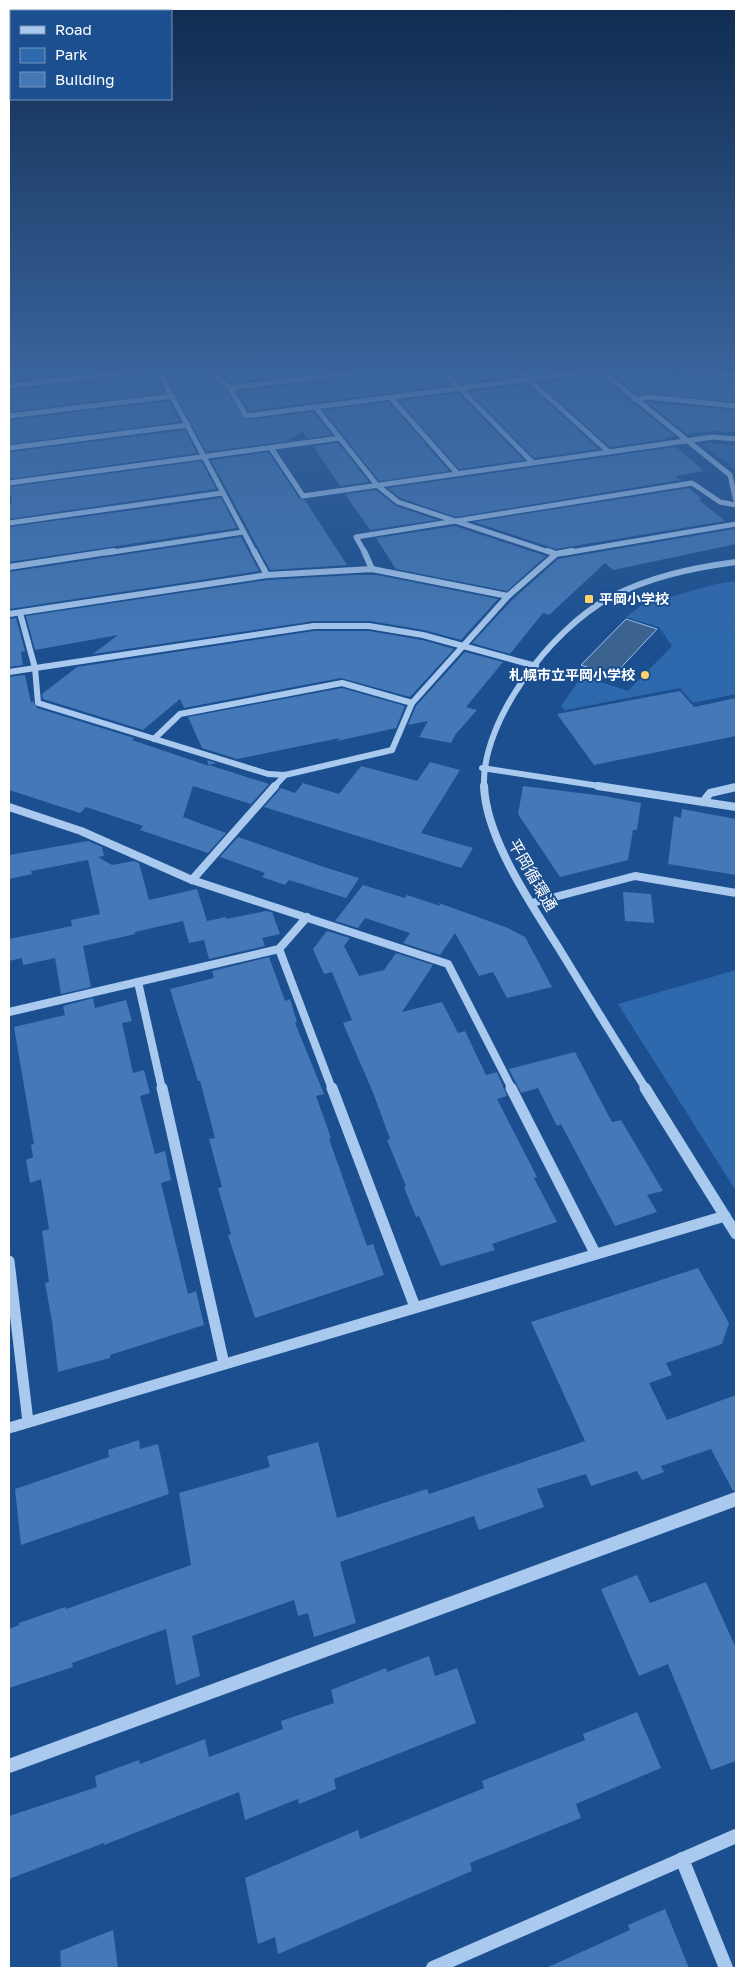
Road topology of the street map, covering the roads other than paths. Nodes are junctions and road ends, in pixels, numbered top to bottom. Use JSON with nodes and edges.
{"nodes":[{"id":1,"x":164,"y":462,"type":"edge"},
{"id":2,"x":206,"y":462,"type":"edge"},
{"id":3,"x":281,"y":462,"type":"edge"},
{"id":4,"x":359,"y":462,"type":"edge"},
{"id":5,"x":448,"y":462,"type":"edge"},
{"id":6,"x":538,"y":462,"type":"edge"},
{"id":7,"x":714,"y":462,"type":"edge"},
{"id":8,"x":533,"y":463,"type":"joint"},
{"id":9,"x":457,"y":473,"type":"junction"},
{"id":10,"x":9,"y":483,"type":"edge"},
{"id":11,"x":377,"y":485,"type":"junction"},
{"id":12,"x":222,"y":492,"type":"junction"},
{"id":13,"x":736,"y":503,"type":"edge"},
{"id":14,"x":456,"y":521,"type":"junction"},
{"id":15,"x":9,"y":523,"type":"edge"},
{"id":16,"x":736,"y":524,"type":"edge"},
{"id":17,"x":243,"y":532,"type":"junction"},
{"id":18,"x":556,"y":554,"type":"junction"},
{"id":19,"x":736,"y":562,"type":"edge"},
{"id":20,"x":9,"y":567,"type":"edge"},
{"id":21,"x":372,"y":569,"type":"junction"},
{"id":22,"x":267,"y":575,"type":"junction"},
{"id":23,"x":508,"y":596,"type":"junction"},
{"id":24,"x":20,"y":612,"type":"junction"},
{"id":25,"x":9,"y":614,"type":"edge"},
{"id":26,"x":464,"y":647,"type":"junction"},
{"id":27,"x":536,"y":666,"type":"junction"},
{"id":28,"x":35,"y":668,"type":"junction"},
{"id":29,"x":9,"y":672,"type":"edge"},
{"id":30,"x":412,"y":703,"type":"junction"},
{"id":31,"x":154,"y":740,"type":"junction"},
{"id":32,"x":482,"y":768,"type":"junction"},
{"id":33,"x":285,"y":775,"type":"junction"},
{"id":34,"x":736,"y":787,"type":"edge"},
{"id":35,"x":702,"y":802,"type":"junction"},
{"id":36,"x":9,"y":807,"type":"edge"},
{"id":37,"x":736,"y":808,"type":"edge"},
{"id":38,"x":192,"y":880,"type":"junction"},
{"id":39,"x":736,"y":894,"type":"edge"},
{"id":40,"x":532,"y":903,"type":"junction"},
{"id":41,"x":307,"y":916,"type":"junction"},
{"id":42,"x":279,"y":949,"type":"junction"},
{"id":43,"x":138,"y":982,"type":"junction"},
{"id":44,"x":9,"y":1012,"type":"edge"},
{"id":45,"x":725,"y":1216,"type":"junction"},
{"id":46,"x":736,"y":1234,"type":"edge"},
{"id":47,"x":596,"y":1253,"type":"junction"},
{"id":48,"x":9,"y":1261,"type":"edge"},
{"id":49,"x":415,"y":1307,"type":"junction"},
{"id":50,"x":224,"y":1364,"type":"junction"},
{"id":51,"x":28,"y":1422,"type":"junction"},
{"id":52,"x":9,"y":1428,"type":"edge"},
{"id":53,"x":736,"y":1499,"type":"edge"},
{"id":54,"x":9,"y":1766,"type":"edge"},
{"id":55,"x":736,"y":1836,"type":"edge"},
{"id":56,"x":682,"y":1859,"type":"junction"},
{"id":57,"x":433,"y":1968,"type":"edge"},
{"id":58,"x":726,"y":1968,"type":"edge"}],
"edges":[{"from":1,"to":10,"type":"street"},
{"from":2,"to":12,"type":"street"},
{"from":3,"to":11,"type":"street"},
{"from":4,"to":11,"type":"street"},
{"from":5,"to":9,"type":"street"},
{"from":6,"to":8,"type":"street"},
{"from":7,"to":13,"type":"street"},
{"from":8,"to":9,"type":"street"},
{"from":9,"to":11,"type":"street"},
{"from":11,"to":14,"type":"street"},
{"from":12,"to":15,"type":"street"},
{"from":12,"to":17,"type":"street"},
{"from":13,"to":14,"type":"street"},
{"from":14,"to":18,"type":"street"},
{"from":14,"to":21,"type":"street"},
{"from":16,"to":18,"type":"street"},
{"from":17,"to":20,"type":"street"},
{"from":17,"to":22,"type":"street"},
{"from":18,"to":23,"type":"street"},
{"from":19,"to":27,"type":"street","name":"平岡循環通"},
{"from":21,"to":22,"type":"street"},
{"from":21,"to":23,"type":"street"},
{"from":22,"to":24,"type":"street"},
{"from":23,"to":26,"type":"street"},
{"from":24,"to":25,"type":"street"},
{"from":24,"to":28,"type":"street"},
{"from":26,"to":27,"type":"street"},
{"from":26,"to":28,"type":"street"},
{"from":26,"to":30,"type":"street"},
{"from":27,"to":32,"type":"street","name":"平岡循環通"},
{"from":28,"to":29,"type":"street"},
{"from":28,"to":31,"type":"street"},
{"from":30,"to":31,"type":"street"},
{"from":30,"to":33,"type":"street"},
{"from":31,"to":33,"type":"street"},
{"from":32,"to":35,"type":"street"},
{"from":32,"to":40,"type":"street","name":"平岡循環通"},
{"from":33,"to":38,"type":"street"},
{"from":34,"to":35,"type":"street"},
{"from":35,"to":37,"type":"street"},
{"from":36,"to":38,"type":"street"},
{"from":38,"to":41,"type":"street"},
{"from":39,"to":40,"type":"street"},
{"from":40,"to":45,"type":"street","name":"平岡循環通"},
{"from":41,"to":42,"type":"street"},
{"from":41,"to":47,"type":"street"},
{"from":42,"to":43,"type":"street"},
{"from":42,"to":49,"type":"street"},
{"from":43,"to":44,"type":"street"},
{"from":43,"to":50,"type":"street"},
{"from":45,"to":46,"type":"street","name":"平岡循環通"},
{"from":45,"to":47,"type":"street"},
{"from":47,"to":49,"type":"street"},
{"from":48,"to":51,"type":"street"},
{"from":49,"to":50,"type":"street"},
{"from":50,"to":51,"type":"street"},
{"from":51,"to":52,"type":"street"},
{"from":53,"to":54,"type":"street"},
{"from":55,"to":56,"type":"street"},
{"from":56,"to":57,"type":"street"},
{"from":56,"to":58,"type":"street"}]}
